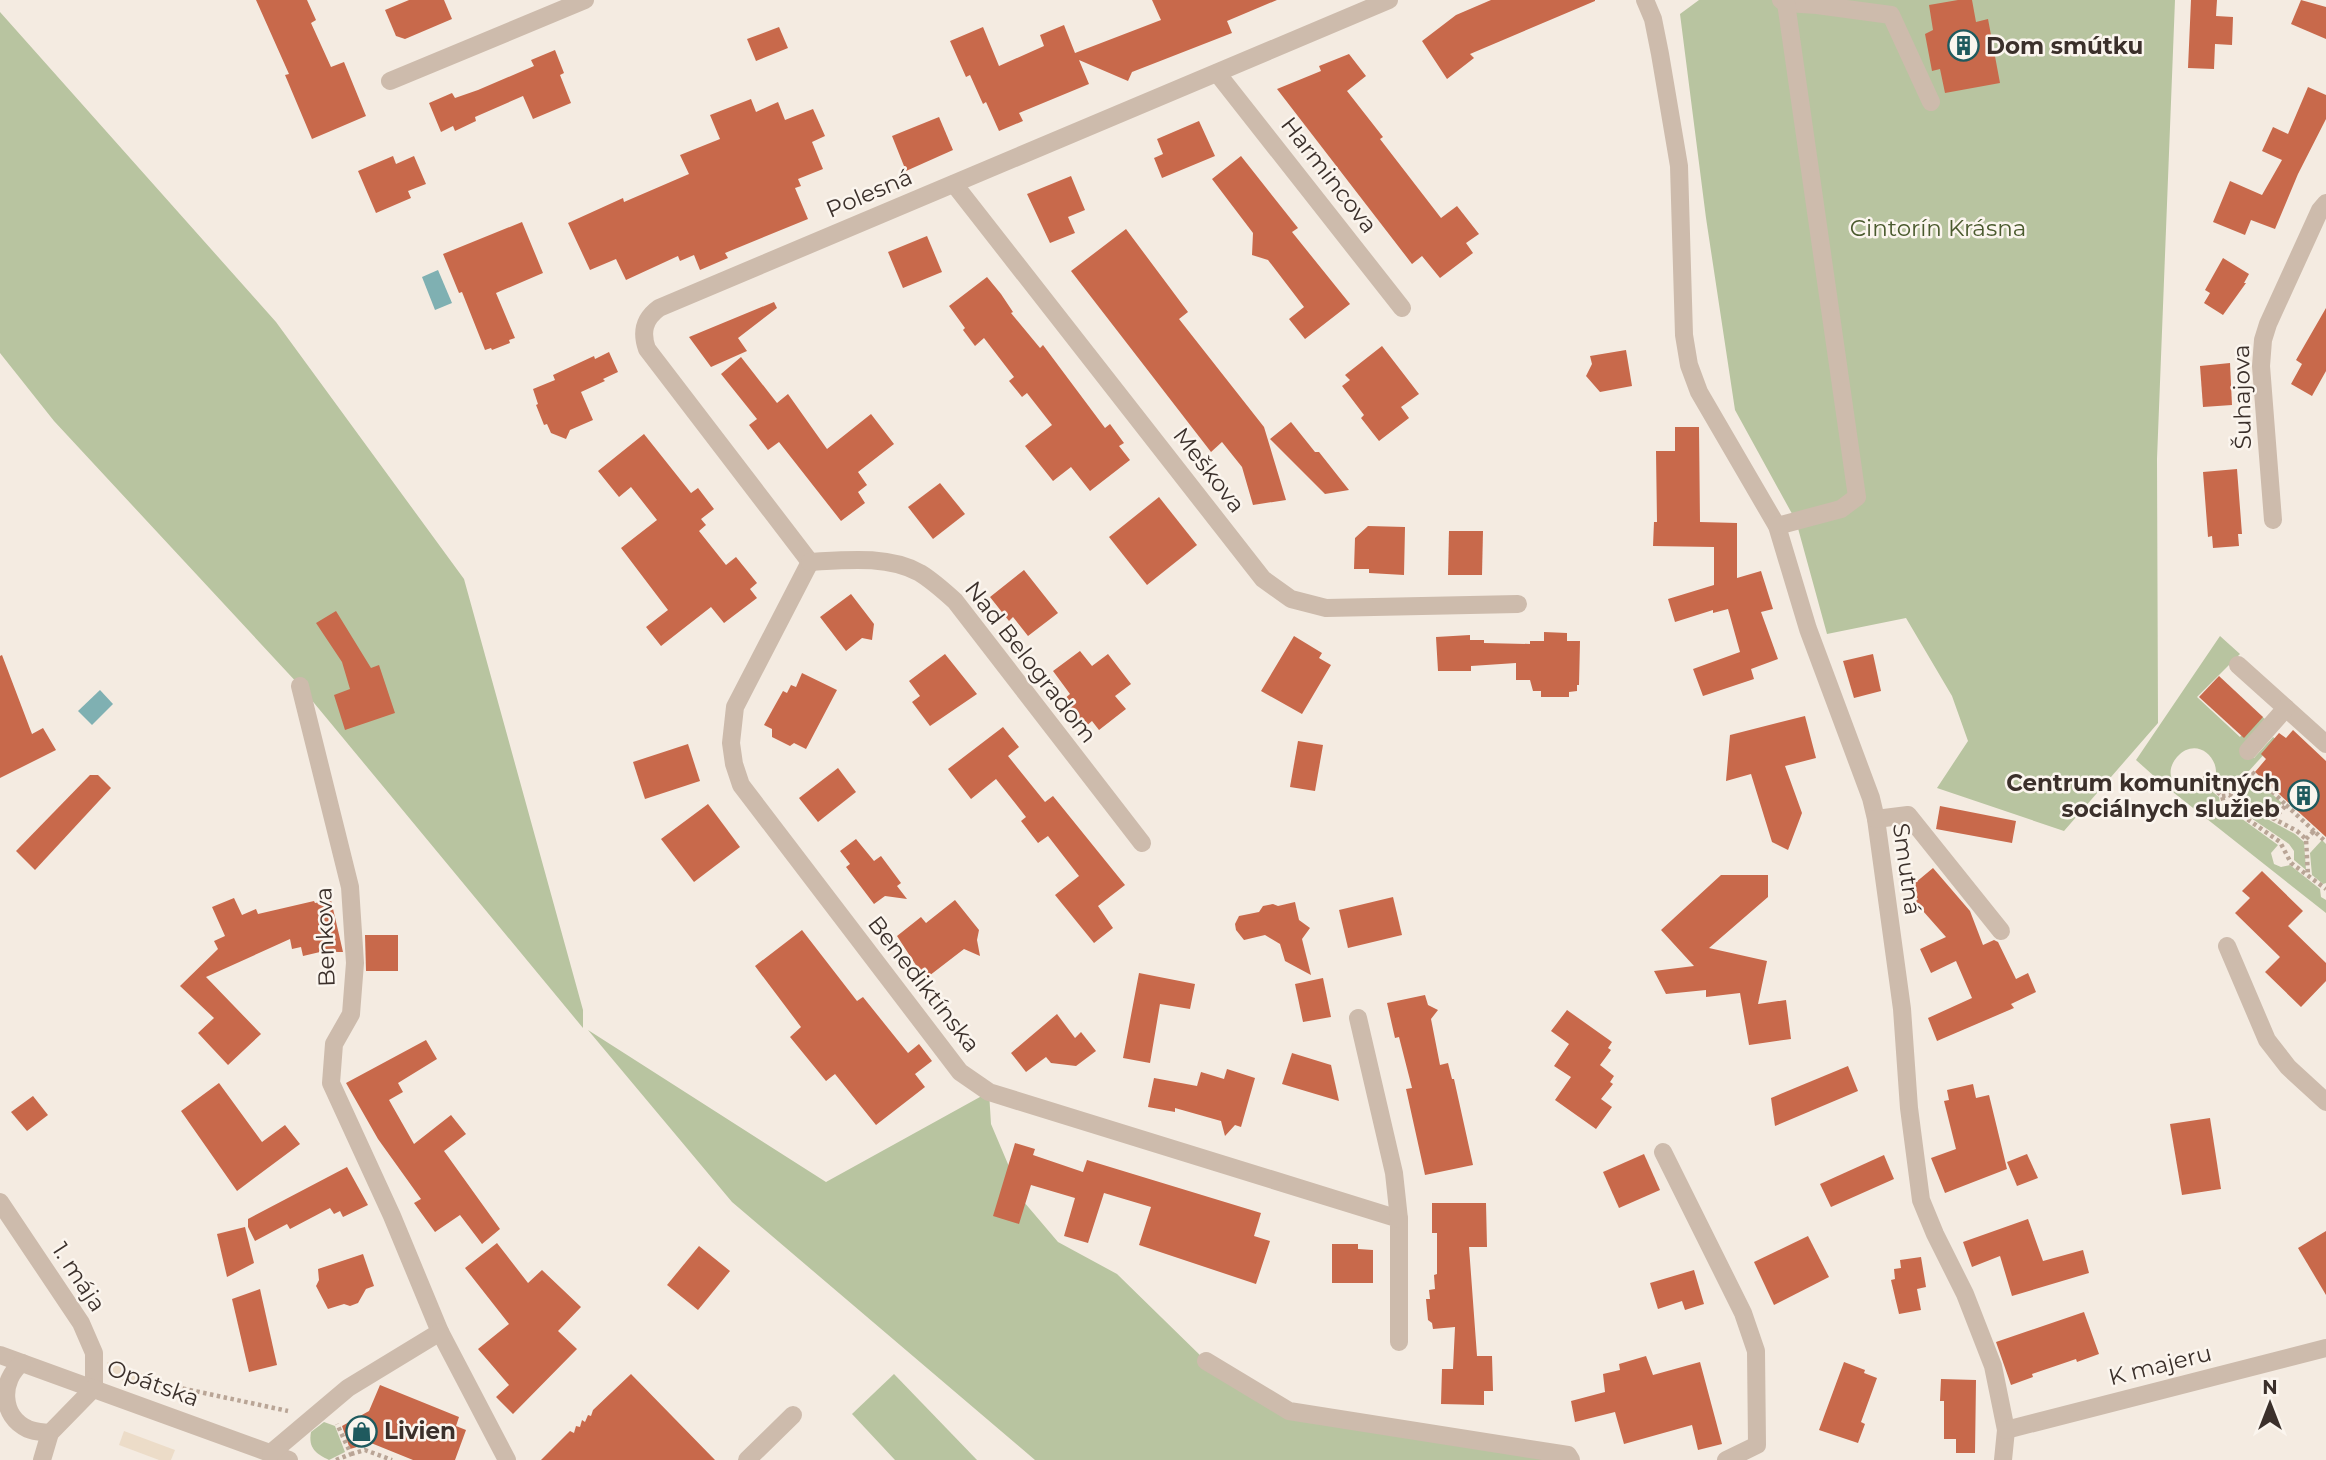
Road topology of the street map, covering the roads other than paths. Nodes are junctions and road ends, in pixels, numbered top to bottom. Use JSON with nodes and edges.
{"nodes":[{"id":1,"x":585,"y":0,"type":"edge"},
{"id":2,"x":1389,"y":0,"type":"edge"},
{"id":3,"x":1645,"y":0,"type":"edge"},
{"id":4,"x":1784,"y":1,"type":"edge"},
{"id":5,"x":565,"y":4,"type":"edge"},
{"id":6,"x":1217,"y":73,"type":"junction"},
{"id":7,"x":390,"y":81,"type":"dead end"},
{"id":8,"x":1931,"y":103,"type":"dead end"},
{"id":9,"x":954,"y":184,"type":"junction"},
{"id":10,"x":2326,"y":203,"type":"edge"},
{"id":11,"x":1402,"y":307,"type":"dead end"},
{"id":12,"x":2273,"y":520,"type":"dead end"},
{"id":13,"x":1777,"y":526,"type":"junction"},
{"id":14,"x":810,"y":562,"type":"junction"},
{"id":15,"x":1518,"y":604,"type":"dead end"},
{"id":16,"x":2238,"y":664,"type":"dead end"},
{"id":17,"x":300,"y":686,"type":"dead end"},
{"id":18,"x":2286,"y":708,"type":"junction"},
{"id":19,"x":2326,"y":744,"type":"edge"},
{"id":20,"x":2254,"y":757,"type":"road end"},
{"id":21,"x":1876,"y":818,"type":"junction"},
{"id":22,"x":1142,"y":843,"type":"dead end"},
{"id":23,"x":2001,"y":931,"type":"dead end"},
{"id":24,"x":2227,"y":946,"type":"dead end"},
{"id":25,"x":1358,"y":1018,"type":"dead end"},
{"id":26,"x":2326,"y":1102,"type":"edge"},
{"id":27,"x":1662,"y":1152,"type":"dead end"},
{"id":28,"x":0,"y":1202,"type":"edge"},
{"id":29,"x":1399,"y":1219,"type":"junction"},
{"id":30,"x":440,"y":1332,"type":"junction"},
{"id":31,"x":1399,"y":1342,"type":"dead end"},
{"id":32,"x":2326,"y":1348,"type":"edge"},
{"id":33,"x":0,"y":1355,"type":"edge"},
{"id":34,"x":1206,"y":1361,"type":"dead end"},
{"id":35,"x":22,"y":1363,"type":"junction"},
{"id":36,"x":94,"y":1388,"type":"junction"},
{"id":37,"x":793,"y":1416,"type":"dead end"},
{"id":38,"x":2006,"y":1430,"type":"junction"},
{"id":39,"x":51,"y":1433,"type":"junction"},
{"id":40,"x":271,"y":1453,"type":"junction"},
{"id":41,"x":41,"y":1460,"type":"edge"},
{"id":42,"x":289,"y":1460,"type":"edge"},
{"id":43,"x":507,"y":1460,"type":"edge"},
{"id":44,"x":747,"y":1460,"type":"edge"},
{"id":45,"x":1571,"y":1460,"type":"edge"},
{"id":46,"x":1726,"y":1460,"type":"edge"},
{"id":47,"x":2003,"y":1460,"type":"edge"}],
"edges":[{"from":1,"to":5,"type":"street"},
{"from":2,"to":6,"type":"street","name":"Polesná"},
{"from":3,"to":13,"type":"street","name":"Smutná"},
{"from":4,"to":8,"type":"street"},
{"from":4,"to":13,"type":"street"},
{"from":5,"to":7,"type":"street"},
{"from":6,"to":9,"type":"street","name":"Polesná"},
{"from":6,"to":11,"type":"street","name":"Harmincova"},
{"from":9,"to":14,"type":"street","name":"Polesná"},
{"from":9,"to":15,"type":"street","name":"Meškova"},
{"from":10,"to":12,"type":"street","name":"Šuhajova"},
{"from":13,"to":21,"type":"street","name":"Smutná"},
{"from":14,"to":22,"type":"street","name":"Nad Belogradom"},
{"from":14,"to":29,"type":"street","name":"Benediktínska"},
{"from":16,"to":18,"type":"street"},
{"from":17,"to":30,"type":"street","name":"Benkova"},
{"from":18,"to":19,"type":"street"},
{"from":18,"to":20,"type":"street"},
{"from":21,"to":23,"type":"street"},
{"from":21,"to":38,"type":"street","name":"Smutná"},
{"from":24,"to":26,"type":"street"},
{"from":25,"to":29,"type":"street"},
{"from":27,"to":46,"type":"street"},
{"from":28,"to":36,"type":"street","name":"1. mája"},
{"from":29,"to":31,"type":"street"},
{"from":30,"to":40,"type":"street"},
{"from":30,"to":43,"type":"street","name":"Benkova"},
{"from":32,"to":38,"type":"street","name":"K majeru"},
{"from":33,"to":35,"type":"street","name":"Opátska"},
{"from":34,"to":45,"type":"street"},
{"from":35,"to":36,"type":"street","name":"Opátska"},
{"from":35,"to":39,"type":"street"},
{"from":36,"to":39,"type":"street"},
{"from":36,"to":40,"type":"street","name":"Opátska"},
{"from":37,"to":44,"type":"street"},
{"from":38,"to":47,"type":"street","name":"Smutná"},
{"from":39,"to":41,"type":"street"},
{"from":40,"to":42,"type":"street","name":"Opátska"}]}
